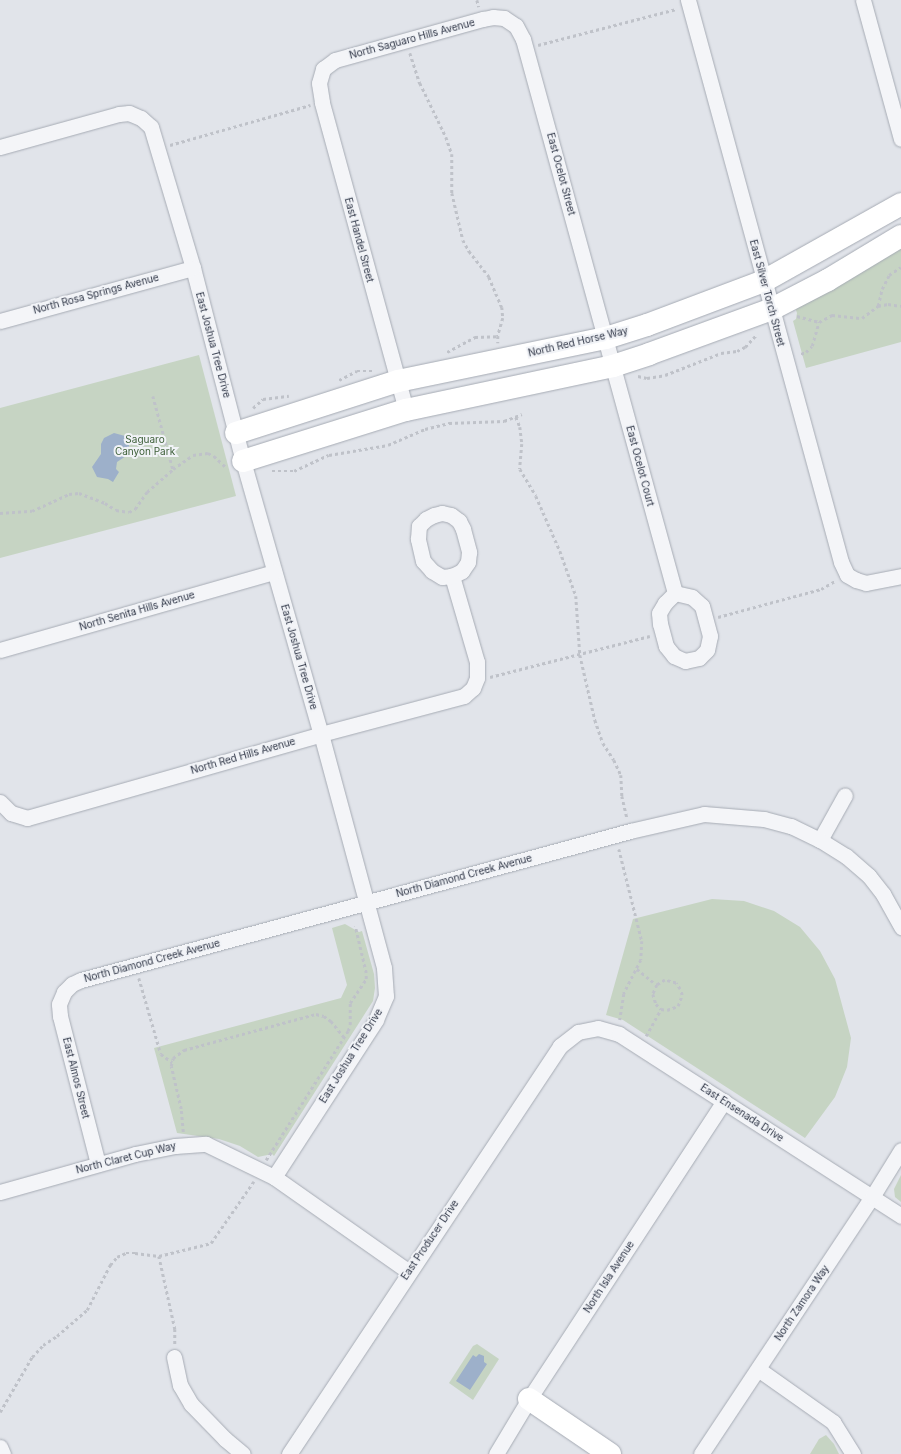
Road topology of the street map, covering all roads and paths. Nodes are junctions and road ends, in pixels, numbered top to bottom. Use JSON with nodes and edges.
{"nodes":[{"id":1,"x":863,"y":0,"type":"edge"},
{"id":2,"x":688,"y":3,"type":"edge"},
{"id":3,"x":504,"y":18,"type":"joint"},
{"id":4,"x":407,"y":40,"type":"junction"},
{"id":5,"x":526,"y":48,"type":"junction"},
{"id":6,"x":323,"y":69,"type":"joint"},
{"id":7,"x":322,"y":102,"type":"junction"},
{"id":8,"x":901,"y":139,"type":"edge"},
{"id":9,"x":0,"y":147,"type":"edge"},
{"id":10,"x":158,"y":148,"type":"junction"},
{"id":11,"x":901,"y":204,"type":"edge"},
{"id":12,"x":901,"y":236,"type":"edge"},
{"id":13,"x":901,"y":267,"type":"edge"},
{"id":14,"x":193,"y":268,"type":"junction"},
{"id":15,"x":764,"y":281,"type":"junction"},
{"id":16,"x":878,"y":306,"type":"junction"},
{"id":17,"x":901,"y":306,"type":"edge"},
{"id":18,"x":772,"y":309,"type":"junction"},
{"id":19,"x":794,"y":315,"type":"dead end"},
{"id":20,"x":0,"y":321,"type":"edge"},
{"id":21,"x":819,"y":322,"type":"junction"},
{"id":22,"x":758,"y":332,"type":"dead end"},
{"id":23,"x":498,"y":336,"type":"junction"},
{"id":24,"x":606,"y":338,"type":"junction"},
{"id":25,"x":443,"y":354,"type":"dead end"},
{"id":26,"x":801,"y":354,"type":"dead end"},
{"id":27,"x":499,"y":360,"type":"junction"},
{"id":28,"x":623,"y":370,"type":"junction"},
{"id":29,"x":374,"y":371,"type":"dead end"},
{"id":30,"x":398,"y":381,"type":"junction"},
{"id":31,"x":336,"y":382,"type":"dead end"},
{"id":32,"x":292,"y":395,"type":"dead end"},
{"id":33,"x":153,"y":396,"type":"dead end"},
{"id":34,"x":253,"y":408,"type":"dead end"},
{"id":35,"x":406,"y":410,"type":"junction"},
{"id":36,"x":522,"y":414,"type":"dead end"},
{"id":37,"x":516,"y":417,"type":"junction"},
{"id":38,"x":236,"y":433,"type":"junction"},
{"id":39,"x":238,"y":464,"type":"junction"},
{"id":40,"x":173,"y":469,"type":"junction"},
{"id":41,"x":267,"y":469,"type":"dead end"},
{"id":42,"x":0,"y":513,"type":"edge"},
{"id":43,"x":274,"y":572,"type":"junction"},
{"id":44,"x":452,"y":576,"type":"dead end"},
{"id":45,"x":901,"y":576,"type":"edge"},
{"id":46,"x":839,"y":579,"type":"dead end"},
{"id":47,"x":675,"y":593,"type":"dead end"},
{"id":48,"x":713,"y":618,"type":"dead end"},
{"id":49,"x":655,"y":635,"type":"dead end"},
{"id":50,"x":0,"y":650,"type":"edge"},
{"id":51,"x":580,"y":655,"type":"junction"},
{"id":52,"x":486,"y":677,"type":"dead end"},
{"id":53,"x":321,"y":734,"type":"junction"},
{"id":54,"x":845,"y":795,"type":"dead end"},
{"id":55,"x":0,"y":802,"type":"edge"},
{"id":56,"x":628,"y":822,"type":"dead end"},
{"id":57,"x":820,"y":840,"type":"junction"},
{"id":58,"x":619,"y":848,"type":"dead end"},
{"id":59,"x":366,"y":902,"type":"junction"},
{"id":60,"x":355,"y":926,"type":"dead end"},
{"id":61,"x":901,"y":926,"type":"edge"},
{"id":62,"x":636,"y":968,"type":"junction"},
{"id":63,"x":139,"y":977,"type":"dead end"},
{"id":64,"x":657,"y":985,"type":"junction"},
{"id":65,"x":64,"y":992,"type":"joint"},
{"id":66,"x":661,"y":1009,"type":"junction"},
{"id":67,"x":620,"y":1021,"type":"dead end"},
{"id":68,"x":578,"y":1032,"type":"joint"},
{"id":69,"x":344,"y":1037,"type":"junction"},
{"id":70,"x":645,"y":1037,"type":"dead end"},
{"id":71,"x":358,"y":1047,"type":"junction"},
{"id":72,"x":172,"y":1062,"type":"junction"},
{"id":73,"x":724,"y":1101,"type":"junction"},
{"id":74,"x":182,"y":1145,"type":"junction"},
{"id":75,"x":901,"y":1150,"type":"edge"},
{"id":76,"x":98,"y":1164,"type":"junction"},
{"id":77,"x":267,"y":1174,"type":"junction"},
{"id":78,"x":0,"y":1192,"type":"edge"},
{"id":79,"x":872,"y":1197,"type":"junction"},
{"id":80,"x":901,"y":1216,"type":"edge"},
{"id":81,"x":159,"y":1256,"type":"junction"},
{"id":82,"x":409,"y":1272,"type":"junction"},
{"id":83,"x":174,"y":1358,"type":"joint"},
{"id":84,"x":758,"y":1369,"type":"junction"},
{"id":85,"x":529,"y":1399,"type":"junction"},
{"id":86,"x":0,"y":1412,"type":"edge"},
{"id":87,"x":0,"y":1447,"type":"edge"},
{"id":88,"x":3,"y":1454,"type":"edge"},
{"id":89,"x":243,"y":1454,"type":"edge"},
{"id":90,"x":289,"y":1454,"type":"edge"},
{"id":91,"x":496,"y":1454,"type":"edge"},
{"id":92,"x":610,"y":1454,"type":"edge"},
{"id":93,"x":701,"y":1454,"type":"edge"},
{"id":94,"x":853,"y":1454,"type":"edge"}],
"edges":[{"from":1,"to":8,"type":"street"},
{"from":2,"to":5,"type":"path"},
{"from":2,"to":15,"type":"street","name":"East Silver Torch Street"},
{"from":3,"to":4,"type":"street","name":"North Saguaro Hills Avenue"},
{"from":3,"to":5,"type":"street","name":"East Ocelot Street"},
{"from":4,"to":6,"type":"street","name":"North Saguaro Hills Avenue"},
{"from":4,"to":23,"type":"path"},
{"from":5,"to":24,"type":"street","name":"East Ocelot Street"},
{"from":6,"to":7,"type":"street","name":"East Handel Street"},
{"from":7,"to":10,"type":"path"},
{"from":7,"to":30,"type":"street","name":"East Handel Street"},
{"from":9,"to":10,"type":"street","name":"East Joshua Tree Drive"},
{"from":10,"to":14,"type":"street","name":"East Joshua Tree Drive"},
{"from":11,"to":15,"type":"street","name":"North Red Horse Way"},
{"from":12,"to":18,"type":"street"},
{"from":13,"to":16,"type":"path"},
{"from":14,"to":20,"type":"street","name":"North Rosa Springs Avenue"},
{"from":14,"to":38,"type":"street","name":"East Joshua Tree Drive"},
{"from":15,"to":18,"type":"street","name":"East Silver Torch Street"},
{"from":15,"to":24,"type":"street","name":"North Red Horse Way"},
{"from":16,"to":17,"type":"path"},
{"from":16,"to":21,"type":"path"},
{"from":18,"to":28,"type":"street"},
{"from":18,"to":45,"type":"street","name":"East Silver Torch Street"},
{"from":19,"to":21,"type":"path"},
{"from":21,"to":26,"type":"path"},
{"from":22,"to":28,"type":"path"},
{"from":23,"to":25,"type":"path"},
{"from":23,"to":27,"type":"path"},
{"from":24,"to":27,"type":"street","name":"North Red Horse Way"},
{"from":24,"to":28,"type":"street","name":"East Ocelot Court"},
{"from":27,"to":30,"type":"street","name":"North Red Horse Way"},
{"from":28,"to":35,"type":"street"},
{"from":28,"to":47,"type":"street","name":"East Ocelot Court"},
{"from":29,"to":31,"type":"path"},
{"from":30,"to":35,"type":"street","name":"East Handel Street"},
{"from":30,"to":38,"type":"street","name":"North Red Horse Way"},
{"from":32,"to":34,"type":"path"},
{"from":33,"to":40,"type":"path"},
{"from":35,"to":39,"type":"street"},
{"from":36,"to":37,"type":"path"},
{"from":37,"to":41,"type":"path"},
{"from":37,"to":51,"type":"path"},
{"from":38,"to":39,"type":"street","name":"East Joshua Tree Drive"},
{"from":39,"to":40,"type":"path"},
{"from":39,"to":43,"type":"street","name":"East Joshua Tree Drive"},
{"from":40,"to":42,"type":"path"},
{"from":43,"to":50,"type":"street","name":"North Senita Hills Avenue"},
{"from":43,"to":53,"type":"street","name":"East Joshua Tree Drive"},
{"from":44,"to":53,"type":"street","name":"North Red Hills Avenue"},
{"from":46,"to":48,"type":"path"},
{"from":49,"to":51,"type":"path"},
{"from":51,"to":52,"type":"path"},
{"from":51,"to":56,"type":"path"},
{"from":53,"to":55,"type":"street","name":"North Red Hills Avenue"},
{"from":53,"to":59,"type":"street","name":"East Joshua Tree Drive"},
{"from":54,"to":57,"type":"street"},
{"from":57,"to":59,"type":"street","name":"North Diamond Creek Avenue"},
{"from":57,"to":61,"type":"street"},
{"from":58,"to":62,"type":"path"},
{"from":59,"to":65,"type":"street","name":"North Diamond Creek Avenue"},
{"from":59,"to":71,"type":"street","name":"East Joshua Tree Drive"},
{"from":60,"to":69,"type":"path"},
{"from":62,"to":64,"type":"path"},
{"from":62,"to":67,"type":"path"},
{"from":63,"to":72,"type":"path"},
{"from":64,"to":66,"type":"path"},
{"from":64,"to":66,"type":"path"},
{"from":65,"to":76,"type":"street","name":"East Almos Street"},
{"from":66,"to":70,"type":"path"},
{"from":68,"to":73,"type":"street","name":"East Ensenada Drive"},
{"from":68,"to":82,"type":"street","name":"East Producer Drive"},
{"from":69,"to":71,"type":"path"},
{"from":69,"to":72,"type":"path"},
{"from":69,"to":77,"type":"path"},
{"from":71,"to":77,"type":"street","name":"East Joshua Tree Drive"},
{"from":72,"to":74,"type":"path"},
{"from":73,"to":79,"type":"street","name":"East Ensenada Drive"},
{"from":73,"to":85,"type":"street","name":"North Isla Avenue"},
{"from":74,"to":76,"type":"street","name":"North Claret Cup Way"},
{"from":74,"to":77,"type":"street","name":"North Claret Cup Way"},
{"from":75,"to":79,"type":"street","name":"North Zamora Way"},
{"from":76,"to":78,"type":"street","name":"North Claret Cup Way"},
{"from":77,"to":81,"type":"path"},
{"from":77,"to":82,"type":"street","name":"North Claret Cup Way"},
{"from":79,"to":80,"type":"street","name":"East Ensenada Drive"},
{"from":79,"to":84,"type":"street","name":"North Zamora Way"},
{"from":81,"to":83,"type":"path"},
{"from":81,"to":86,"type":"path"},
{"from":82,"to":90,"type":"street","name":"East Producer Drive"},
{"from":83,"to":89,"type":"street"},
{"from":84,"to":93,"type":"street","name":"North Zamora Way"},
{"from":84,"to":94,"type":"street"},
{"from":85,"to":91,"type":"street","name":"North Isla Avenue"},
{"from":85,"to":92,"type":"street"},
{"from":87,"to":88,"type":"street"}]}
